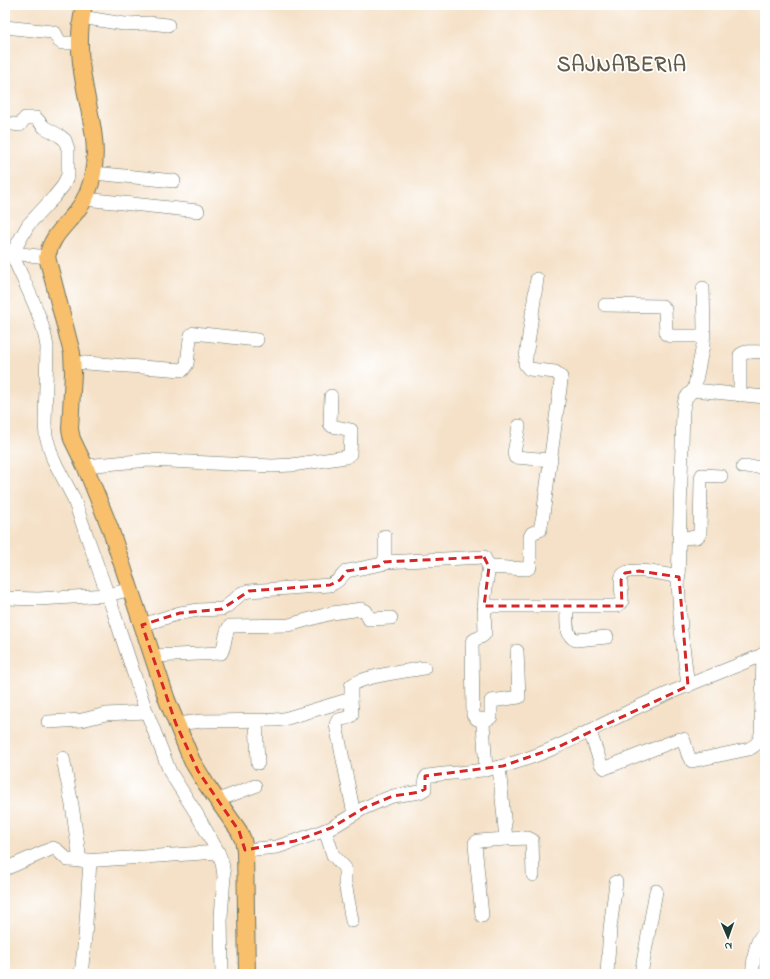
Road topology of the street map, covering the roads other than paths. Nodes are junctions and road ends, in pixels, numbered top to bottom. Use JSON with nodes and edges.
{"nodes":[{"id":1,"x":83,"y":11,"type":"edge"},
{"id":2,"x":168,"y":25,"type":"dead end"},
{"id":3,"x":5,"y":27,"type":"edge"},
{"id":4,"x":71,"y":43,"type":"junction"},
{"id":5,"x":5,"y":123,"type":"edge"},
{"id":6,"x":94,"y":173,"type":"junction"},
{"id":7,"x":174,"y":181,"type":"dead end"},
{"id":8,"x":85,"y":199,"type":"junction"},
{"id":9,"x":198,"y":211,"type":"dead end"},
{"id":10,"x":24,"y":255,"type":"edge"},
{"id":11,"x":537,"y":279,"type":"dead end"},
{"id":12,"x":703,"y":288,"type":"dead end"},
{"id":13,"x":605,"y":305,"type":"dead end"},
{"id":14,"x":704,"y":336,"type":"junction"},
{"id":15,"x":257,"y":340,"type":"dead end"},
{"id":16,"x":765,"y":352,"type":"edge"},
{"id":17,"x":72,"y":362,"type":"junction"},
{"id":18,"x":694,"y":390,"type":"junction"},
{"id":19,"x":740,"y":395,"type":"junction"},
{"id":20,"x":332,"y":396,"type":"dead end"},
{"id":21,"x":765,"y":397,"type":"edge"},
{"id":22,"x":519,"y":426,"type":"dead end"},
{"id":23,"x":551,"y":460,"type":"junction"},
{"id":24,"x":85,"y":466,"type":"junction"},
{"id":25,"x":743,"y":467,"type":"dead end"},
{"id":26,"x":765,"y":468,"type":"edge"},
{"id":27,"x":721,"y":476,"type":"dead end"},
{"id":28,"x":386,"y":536,"type":"dead end"},
{"id":29,"x":680,"y":538,"type":"junction"},
{"id":30,"x":384,"y":562,"type":"junction"},
{"id":31,"x":489,"y":567,"type":"junction"},
{"id":32,"x":679,"y":577,"type":"junction"},
{"id":33,"x":120,"y":592,"type":"junction"},
{"id":34,"x":5,"y":598,"type":"edge"},
{"id":35,"x":484,"y":606,"type":"junction"},
{"id":36,"x":567,"y":606,"type":"junction"},
{"id":37,"x":392,"y":618,"type":"dead end"},
{"id":38,"x":142,"y":625,"type":"junction"},
{"id":39,"x":607,"y":637,"type":"dead end"},
{"id":40,"x":517,"y":651,"type":"dead end"},
{"id":41,"x":764,"y":654,"type":"edge"},
{"id":42,"x":153,"y":656,"type":"junction"},
{"id":43,"x":424,"y":668,"type":"dead end"},
{"id":44,"x":688,"y":686,"type":"junction"},
{"id":45,"x":351,"y":699,"type":"junction"},
{"id":46,"x":146,"y":712,"type":"junction"},
{"id":47,"x":486,"y":720,"type":"junction"},
{"id":48,"x":256,"y":721,"type":"junction"},
{"id":49,"x":48,"y":722,"type":"dead end"},
{"id":50,"x":176,"y":724,"type":"junction"},
{"id":51,"x":590,"y":732,"type":"junction"},
{"id":52,"x":63,"y":758,"type":"dead end"},
{"id":53,"x":258,"y":763,"type":"dead end"},
{"id":54,"x":500,"y":767,"type":"junction"},
{"id":55,"x":486,"y":770,"type":"junction"},
{"id":56,"x":255,"y":786,"type":"dead end"},
{"id":57,"x":218,"y":800,"type":"junction"},
{"id":58,"x":354,"y":814,"type":"junction"},
{"id":59,"x":325,"y":830,"type":"junction"},
{"id":60,"x":506,"y":839,"type":"junction"},
{"id":61,"x":245,"y":850,"type":"junction"},
{"id":62,"x":218,"y":852,"type":"junction"},
{"id":63,"x":85,"y":861,"type":"junction"},
{"id":64,"x":5,"y":869,"type":"edge"},
{"id":65,"x":533,"y":875,"type":"dead end"},
{"id":66,"x":616,"y":882,"type":"dead end"},
{"id":67,"x":656,"y":891,"type":"dead end"},
{"id":68,"x":482,"y":916,"type":"dead end"},
{"id":69,"x":352,"y":922,"type":"dead end"},
{"id":70,"x":765,"y":934,"type":"edge"},
{"id":71,"x":81,"y":974,"type":"edge"},
{"id":72,"x":222,"y":974,"type":"edge"},
{"id":73,"x":247,"y":974,"type":"edge"},
{"id":74,"x":607,"y":974,"type":"edge"},
{"id":75,"x":641,"y":974,"type":"edge"},
{"id":76,"x":752,"y":974,"type":"edge"}],
"edges":[{"from":1,"to":2,"type":"street"},
{"from":1,"to":4,"type":"main road"},
{"from":3,"to":4,"type":"street"},
{"from":4,"to":6,"type":"main road"},
{"from":5,"to":10,"type":"street"},
{"from":6,"to":7,"type":"street"},
{"from":6,"to":8,"type":"main road"},
{"from":8,"to":9,"type":"street"},
{"from":8,"to":10,"type":"main road"},
{"from":10,"to":17,"type":"main road"},
{"from":10,"to":33,"type":"street"},
{"from":11,"to":23,"type":"street"},
{"from":12,"to":14,"type":"street"},
{"from":13,"to":14,"type":"street"},
{"from":14,"to":18,"type":"street"},
{"from":15,"to":17,"type":"street"},
{"from":16,"to":19,"type":"street"},
{"from":17,"to":24,"type":"main road"},
{"from":18,"to":19,"type":"street"},
{"from":18,"to":29,"type":"street"},
{"from":19,"to":21,"type":"street"},
{"from":20,"to":24,"type":"street"},
{"from":22,"to":23,"type":"street"},
{"from":23,"to":31,"type":"street"},
{"from":24,"to":33,"type":"main road"},
{"from":25,"to":26,"type":"street"},
{"from":27,"to":29,"type":"street"},
{"from":28,"to":30,"type":"street"},
{"from":29,"to":32,"type":"street"},
{"from":30,"to":31,"type":"street"},
{"from":30,"to":38,"type":"street"},
{"from":31,"to":35,"type":"street"},
{"from":32,"to":36,"type":"street"},
{"from":32,"to":44,"type":"street"},
{"from":33,"to":34,"type":"street"},
{"from":33,"to":38,"type":"main road"},
{"from":33,"to":46,"type":"street"},
{"from":35,"to":36,"type":"street"},
{"from":35,"to":47,"type":"street"},
{"from":36,"to":39,"type":"street"},
{"from":37,"to":42,"type":"street"},
{"from":38,"to":42,"type":"main road"},
{"from":40,"to":47,"type":"street"},
{"from":41,"to":44,"type":"street"},
{"from":41,"to":51,"type":"street"},
{"from":42,"to":50,"type":"main road"},
{"from":43,"to":45,"type":"street"},
{"from":44,"to":51,"type":"street"},
{"from":45,"to":48,"type":"street"},
{"from":45,"to":58,"type":"street"},
{"from":46,"to":49,"type":"street"},
{"from":46,"to":62,"type":"street"},
{"from":47,"to":55,"type":"street"},
{"from":48,"to":50,"type":"street"},
{"from":48,"to":53,"type":"street"},
{"from":50,"to":57,"type":"main road"},
{"from":51,"to":54,"type":"street"},
{"from":52,"to":63,"type":"street"},
{"from":54,"to":55,"type":"street"},
{"from":54,"to":60,"type":"street"},
{"from":55,"to":58,"type":"street"},
{"from":56,"to":57,"type":"street"},
{"from":57,"to":61,"type":"main road"},
{"from":58,"to":59,"type":"street"},
{"from":59,"to":61,"type":"street"},
{"from":59,"to":69,"type":"street"},
{"from":60,"to":65,"type":"street"},
{"from":60,"to":68,"type":"street"},
{"from":61,"to":73,"type":"main road"},
{"from":62,"to":63,"type":"street"},
{"from":62,"to":72,"type":"street"},
{"from":63,"to":64,"type":"street"},
{"from":63,"to":71,"type":"street"},
{"from":66,"to":74,"type":"street"},
{"from":67,"to":75,"type":"street"},
{"from":70,"to":76,"type":"street"}]}
